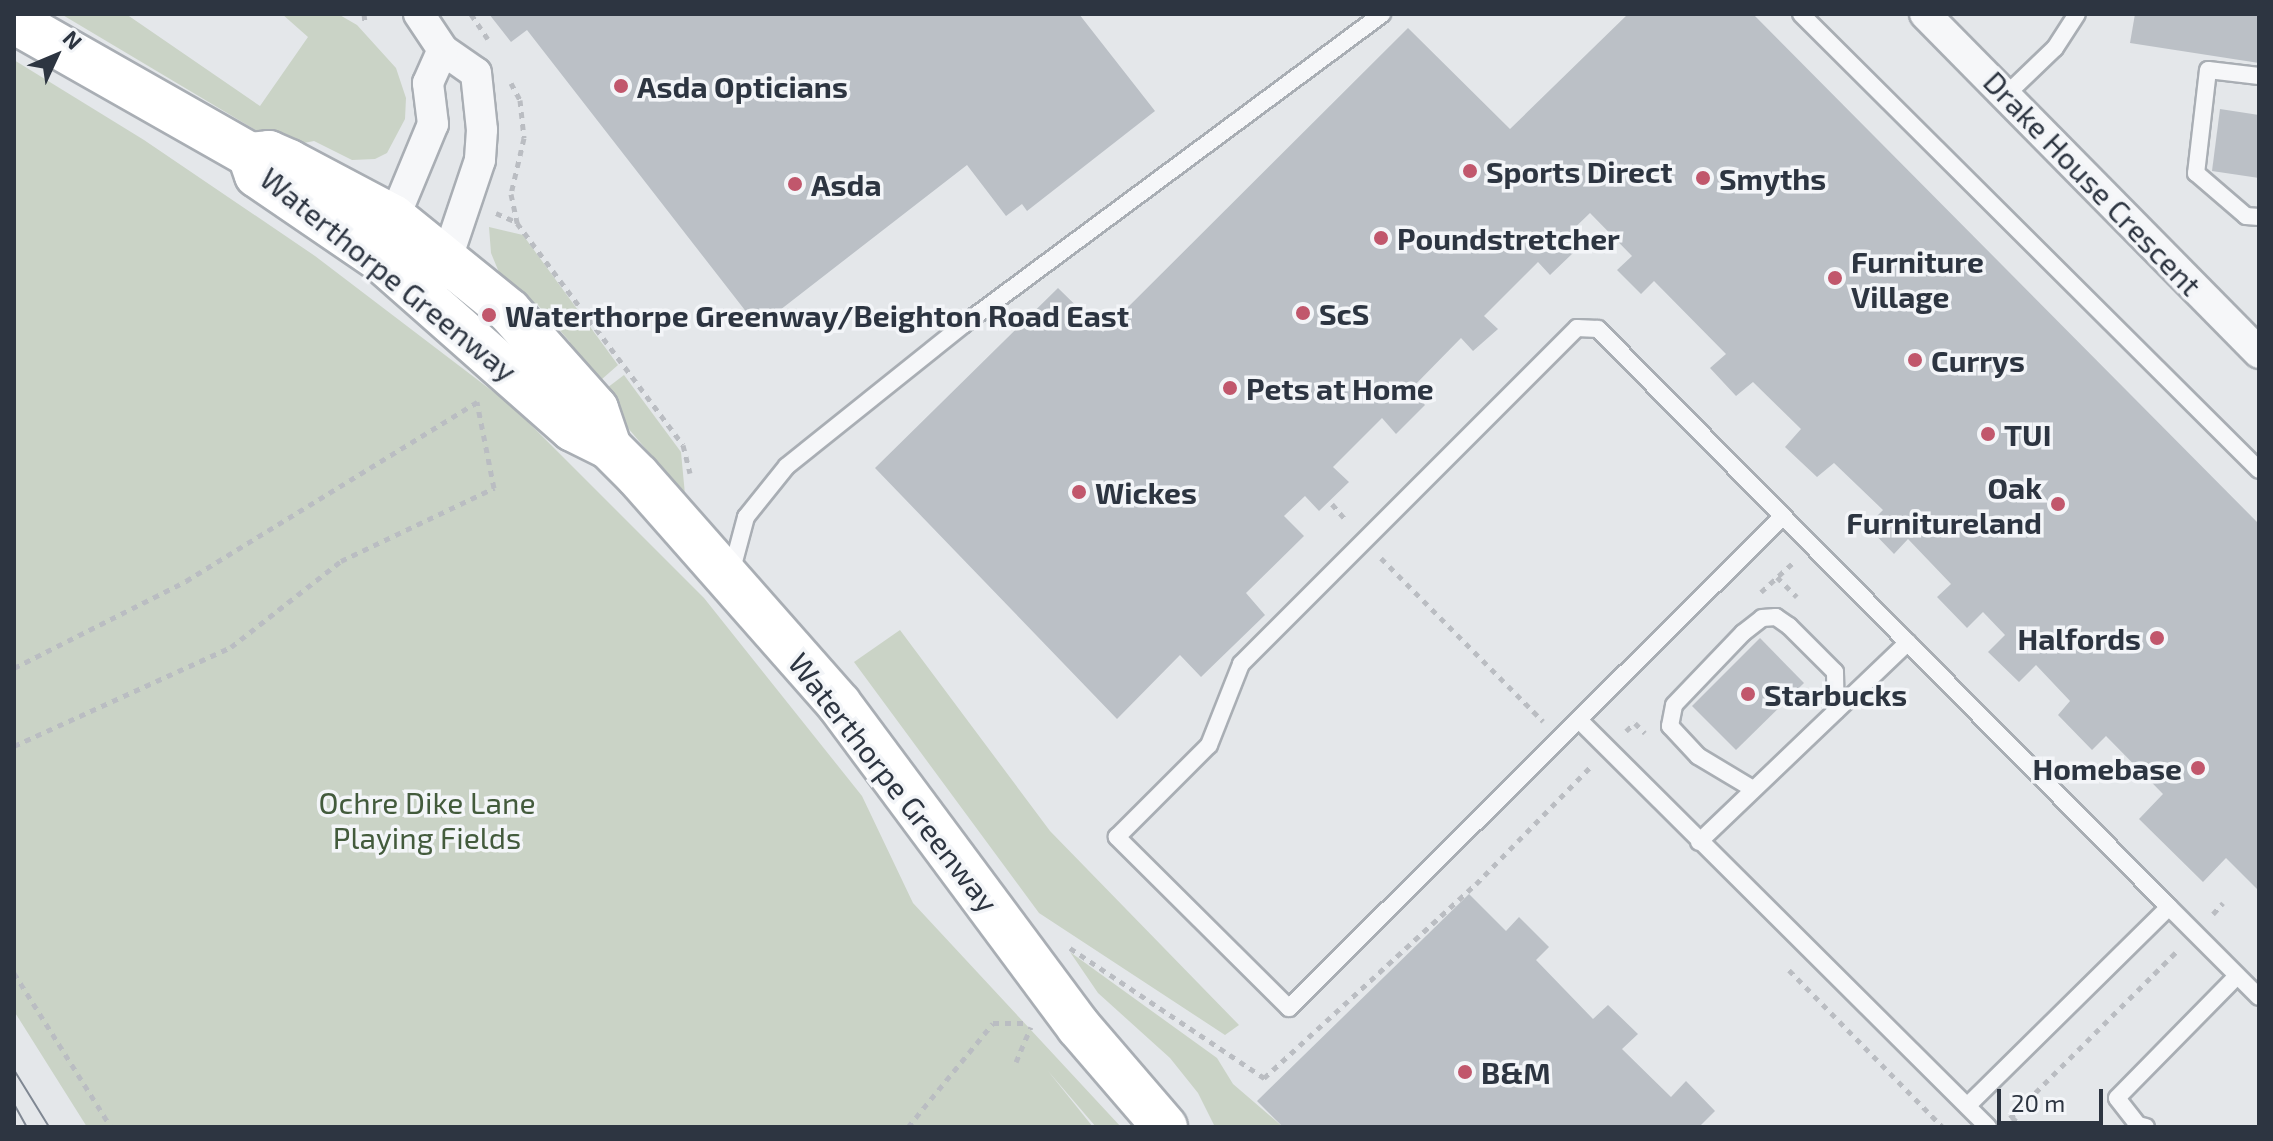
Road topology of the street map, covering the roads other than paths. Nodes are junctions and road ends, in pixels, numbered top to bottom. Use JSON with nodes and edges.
{"nodes":[{"id":1,"x":419,"y":14,"type":"edge"},
{"id":2,"x":1382,"y":14,"type":"edge"},
{"id":3,"x":1801,"y":14,"type":"edge"},
{"id":4,"x":1925,"y":14,"type":"edge"},
{"id":5,"x":2077,"y":14,"type":"edge"},
{"id":6,"x":14,"y":21,"type":"edge"},
{"id":7,"x":443,"y":50,"type":"junction"},
{"id":8,"x":2259,"y":76,"type":"edge"},
{"id":9,"x":2007,"y":94,"type":"junction"},
{"id":10,"x":250,"y":155,"type":"junction"},
{"id":11,"x":393,"y":217,"type":"junction"},
{"id":12,"x":2259,"y":217,"type":"edge"},
{"id":13,"x":448,"y":258,"type":"junction"},
{"id":14,"x":380,"y":259,"type":"junction"},
{"id":15,"x":431,"y":300,"type":"junction"},
{"id":16,"x":2259,"y":353,"type":"edge"},
{"id":17,"x":609,"y":447,"type":"junction"},
{"id":18,"x":2259,"y":470,"type":"edge"},
{"id":19,"x":1783,"y":516,"type":"junction"},
{"id":20,"x":729,"y":577,"type":"junction"},
{"id":21,"x":1908,"y":642,"type":"junction"},
{"id":22,"x":1836,"y":711,"type":"junction"},
{"id":23,"x":1579,"y":720,"type":"junction"},
{"id":24,"x":1753,"y":789,"type":"junction"},
{"id":25,"x":1699,"y":842,"type":"junction"},
{"id":26,"x":2169,"y":907,"type":"junction"},
{"id":27,"x":2237,"y":976,"type":"junction"},
{"id":28,"x":2259,"y":997,"type":"edge"},
{"id":29,"x":1968,"y":1105,"type":"junction"},
{"id":30,"x":1165,"y":1127,"type":"edge"},
{"id":31,"x":1988,"y":1127,"type":"edge"},
{"id":32,"x":2146,"y":1127,"type":"edge"}],
"edges":[{"from":1,"to":7,"type":"street"},
{"from":2,"to":20,"type":"lane"},
{"from":3,"to":18,"type":"lane"},
{"from":4,"to":9,"type":"street","name":"Drake House Crescent"},
{"from":5,"to":9,"type":"lane"},
{"from":6,"to":10,"type":"street","name":"Waterthorpe Greenway"},
{"from":7,"to":11,"type":"street"},
{"from":7,"to":13,"type":"street"},
{"from":8,"to":12,"type":"lane"},
{"from":9,"to":16,"type":"street","name":"Drake House Crescent"},
{"from":10,"to":11,"type":"street","name":"Waterthorpe Greenway"},
{"from":10,"to":14,"type":"street","name":"Waterthorpe Greenway"},
{"from":11,"to":13,"type":"street","name":"Waterthorpe Greenway"},
{"from":11,"to":14,"type":"street"},
{"from":13,"to":15,"type":"street"},
{"from":13,"to":17,"type":"street","name":"Waterthorpe Greenway"},
{"from":14,"to":15,"type":"street","name":"Waterthorpe Greenway"},
{"from":15,"to":17,"type":"street","name":"Waterthorpe Greenway"},
{"from":17,"to":20,"type":"street","name":"Waterthorpe Greenway"},
{"from":19,"to":21,"type":"lane"},
{"from":19,"to":23,"type":"lane"},
{"from":19,"to":23,"type":"lane"},
{"from":20,"to":30,"type":"street","name":"Waterthorpe Greenway"},
{"from":21,"to":22,"type":"lane"},
{"from":21,"to":26,"type":"lane"},
{"from":22,"to":24,"type":"lane"},
{"from":22,"to":24,"type":"lane"},
{"from":23,"to":25,"type":"lane"},
{"from":24,"to":25,"type":"lane"},
{"from":25,"to":29,"type":"lane"},
{"from":26,"to":27,"type":"lane"},
{"from":26,"to":29,"type":"lane"},
{"from":27,"to":28,"type":"lane"},
{"from":27,"to":32,"type":"lane"},
{"from":29,"to":31,"type":"lane"}]}
